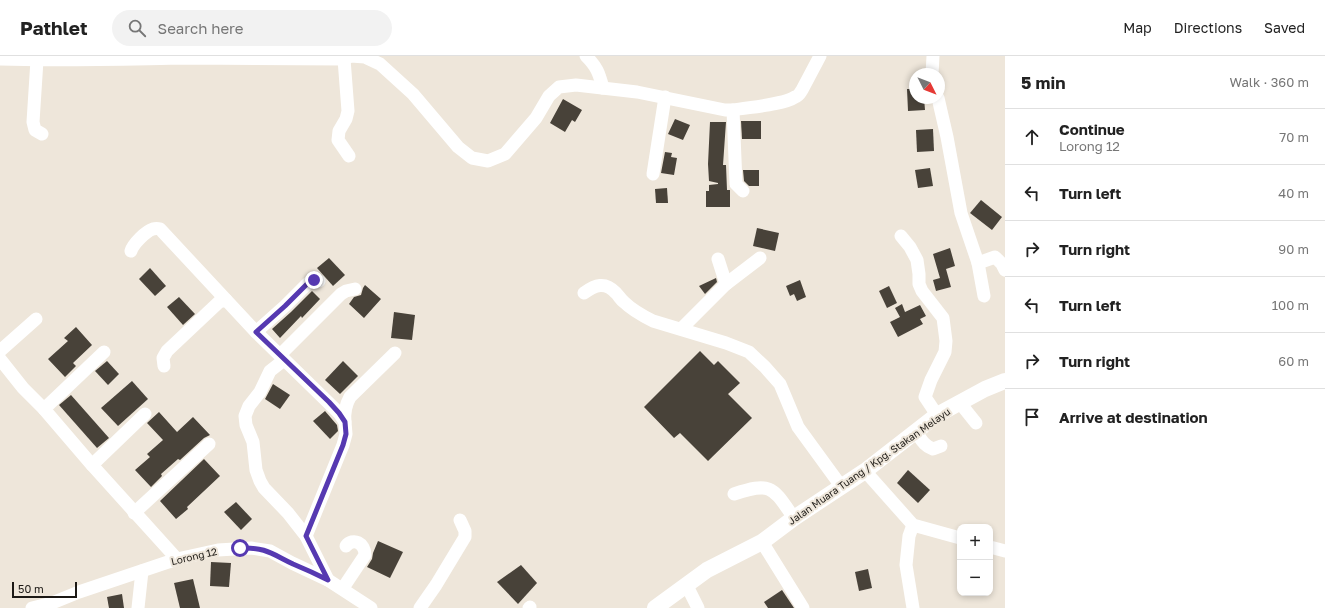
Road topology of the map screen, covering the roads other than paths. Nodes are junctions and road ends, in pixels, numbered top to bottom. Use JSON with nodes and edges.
{"nodes":[{"id":1,"x":586,"y":56,"type":"edge"},
{"id":2,"x":820,"y":56,"type":"edge"},
{"id":3,"x":934,"y":56,"type":"edge"},
{"id":4,"x":187,"y":57,"type":"edge"},
{"id":5,"x":251,"y":57,"type":"edge"},
{"id":6,"x":0,"y":59,"type":"edge"},
{"id":7,"x":344,"y":59,"type":"junction"},
{"id":8,"x":38,"y":60,"type":"junction"},
{"id":9,"x":933,"y":68,"type":"edge"},
{"id":10,"x":603,"y":88,"type":"junction"},
{"id":11,"x":665,"y":97,"type":"junction"},
{"id":12,"x":939,"y":104,"type":"edge"},
{"id":13,"x":733,"y":110,"type":"junction"},
{"id":14,"x":42,"y":134,"type":"dead end"},
{"id":15,"x":349,"y":156,"type":"dead end"},
{"id":16,"x":653,"y":174,"type":"dead end"},
{"id":17,"x":742,"y":191,"type":"dead end"},
{"id":18,"x":901,"y":236,"type":"dead end"},
{"id":19,"x":131,"y":251,"type":"dead end"},
{"id":20,"x":760,"y":258,"type":"dead end"},
{"id":21,"x":718,"y":259,"type":"dead end"},
{"id":22,"x":978,"y":263,"type":"junction"},
{"id":23,"x":1005,"y":270,"type":"edge"},
{"id":24,"x":319,"y":281,"type":"dead end"},
{"id":25,"x":726,"y":284,"type":"junction"},
{"id":26,"x":355,"y":289,"type":"dead end"},
{"id":27,"x":584,"y":293,"type":"dead end"},
{"id":28,"x":984,"y":296,"type":"dead end"},
{"id":29,"x":226,"y":300,"type":"junction"},
{"id":30,"x":36,"y":319,"type":"dead end"},
{"id":31,"x":681,"y":329,"type":"junction"},
{"id":32,"x":256,"y":332,"type":"junction"},
{"id":33,"x":0,"y":351,"type":"edge"},
{"id":34,"x":104,"y":352,"type":"dead end"},
{"id":35,"x":396,"y":353,"type":"dead end"},
{"id":36,"x":282,"y":357,"type":"junction"},
{"id":37,"x":0,"y":359,"type":"edge"},
{"id":38,"x":164,"y":366,"type":"dead end"},
{"id":39,"x":1005,"y":381,"type":"edge"},
{"id":40,"x":960,"y":403,"type":"junction"},
{"id":41,"x":44,"y":409,"type":"junction"},
{"id":42,"x":145,"y":414,"type":"dead end"},
{"id":43,"x":937,"y":415,"type":"junction"},
{"id":44,"x":345,"y":422,"type":"junction"},
{"id":45,"x":976,"y":423,"type":"dead end"},
{"id":46,"x":916,"y":432,"type":"junction"},
{"id":47,"x":209,"y":444,"type":"dead end"},
{"id":48,"x":941,"y":446,"type":"dead end"},
{"id":49,"x":92,"y":465,"type":"junction"},
{"id":50,"x":865,"y":471,"type":"junction"},
{"id":51,"x":841,"y":486,"type":"junction"},
{"id":52,"x":734,"y":494,"type":"dead end"},
{"id":53,"x":134,"y":513,"type":"junction"},
{"id":54,"x":794,"y":518,"type":"junction"},
{"id":55,"x":460,"y":520,"type":"dead end"},
{"id":56,"x":913,"y":525,"type":"junction"},
{"id":57,"x":306,"y":536,"type":"junction"},
{"id":58,"x":957,"y":537,"type":"edge"},
{"id":59,"x":762,"y":542,"type":"junction"},
{"id":60,"x":346,"y":546,"type":"dead end"},
{"id":61,"x":993,"y":548,"type":"edge"},
{"id":62,"x":1005,"y":551,"type":"edge"},
{"id":63,"x":177,"y":559,"type":"junction"},
{"id":64,"x":142,"y":571,"type":"junction"},
{"id":65,"x":328,"y":580,"type":"junction"},
{"id":66,"x":687,"y":586,"type":"junction"},
{"id":67,"x":343,"y":588,"type":"junction"},
{"id":68,"x":32,"y":608,"type":"edge"},
{"id":69,"x":138,"y":608,"type":"edge"},
{"id":70,"x":371,"y":608,"type":"edge"},
{"id":71,"x":420,"y":608,"type":"edge"},
{"id":72,"x":655,"y":608,"type":"edge"},
{"id":73,"x":698,"y":608,"type":"edge"},
{"id":74,"x":803,"y":608,"type":"edge"},
{"id":75,"x":913,"y":608,"type":"edge"}],
"edges":[{"from":1,"to":10,"type":"street"},
{"from":2,"to":13,"type":"street"},
{"from":3,"to":9,"type":"street"},
{"from":4,"to":5,"type":"street"},
{"from":4,"to":8,"type":"street"},
{"from":5,"to":7,"type":"street"},
{"from":6,"to":8,"type":"street"},
{"from":7,"to":10,"type":"street"},
{"from":7,"to":15,"type":"street"},
{"from":8,"to":14,"type":"street"},
{"from":10,"to":11,"type":"street"},
{"from":11,"to":13,"type":"street"},
{"from":11,"to":16,"type":"street"},
{"from":12,"to":22,"type":"street"},
{"from":13,"to":17,"type":"street"},
{"from":18,"to":43,"type":"street"},
{"from":19,"to":29,"type":"street"},
{"from":20,"to":25,"type":"street"},
{"from":21,"to":25,"type":"street"},
{"from":22,"to":23,"type":"street"},
{"from":22,"to":28,"type":"street"},
{"from":24,"to":32,"type":"street"},
{"from":25,"to":31,"type":"street"},
{"from":26,"to":36,"type":"street"},
{"from":27,"to":31,"type":"street"},
{"from":29,"to":32,"type":"street"},
{"from":29,"to":38,"type":"street"},
{"from":30,"to":33,"type":"street"},
{"from":31,"to":51,"type":"street"},
{"from":32,"to":36,"type":"street"},
{"from":34,"to":41,"type":"street"},
{"from":35,"to":44,"type":"street"},
{"from":36,"to":44,"type":"street"},
{"from":36,"to":57,"type":"street"},
{"from":37,"to":41,"type":"street"},
{"from":39,"to":40,"type":"main road","name":"Jalan Muara Tuang / Kpg. Stakan Melayu"},
{"from":40,"to":43,"type":"main road","name":"Jalan Muara Tuang / Kpg. Stakan Melayu"},
{"from":40,"to":45,"type":"street"},
{"from":41,"to":49,"type":"street"},
{"from":42,"to":49,"type":"street"},
{"from":43,"to":46,"type":"main road","name":"Jalan Muara Tuang / Kpg. Stakan Melayu"},
{"from":44,"to":57,"type":"street"},
{"from":46,"to":48,"type":"street"},
{"from":46,"to":50,"type":"main road","name":"Jalan Muara Tuang / Kpg. Stakan Melayu"},
{"from":47,"to":53,"type":"street"},
{"from":49,"to":53,"type":"street"},
{"from":50,"to":51,"type":"main road","name":"Jalan Muara Tuang / Kpg. Stakan Melayu"},
{"from":50,"to":56,"type":"street"},
{"from":51,"to":54,"type":"main road","name":"Jalan Muara Tuang / Kpg. Stakan Melayu"},
{"from":52,"to":54,"type":"street"},
{"from":53,"to":63,"type":"street"},
{"from":54,"to":59,"type":"main road","name":"Jalan Muara Tuang / Kpg. Stakan Melayu"},
{"from":55,"to":71,"type":"street"},
{"from":56,"to":58,"type":"street"},
{"from":56,"to":75,"type":"street"},
{"from":57,"to":65,"type":"street"},
{"from":59,"to":66,"type":"main road","name":"Jalan Muara Tuang / Kpg. Stakan Melayu"},
{"from":59,"to":74,"type":"street"},
{"from":60,"to":67,"type":"street"},
{"from":61,"to":62,"type":"street"},
{"from":63,"to":64,"type":"street","name":"Lorong 12"},
{"from":63,"to":65,"type":"street","name":"Lorong 12"},
{"from":64,"to":68,"type":"street","name":"Lorong 12"},
{"from":64,"to":69,"type":"street"},
{"from":65,"to":67,"type":"street","name":"Lorong 12"},
{"from":66,"to":72,"type":"main road","name":"Jalan Muara Tuang / Kpg. Stakan Melayu"},
{"from":66,"to":73,"type":"street"},
{"from":67,"to":70,"type":"street","name":"Lorong 12"}]}
